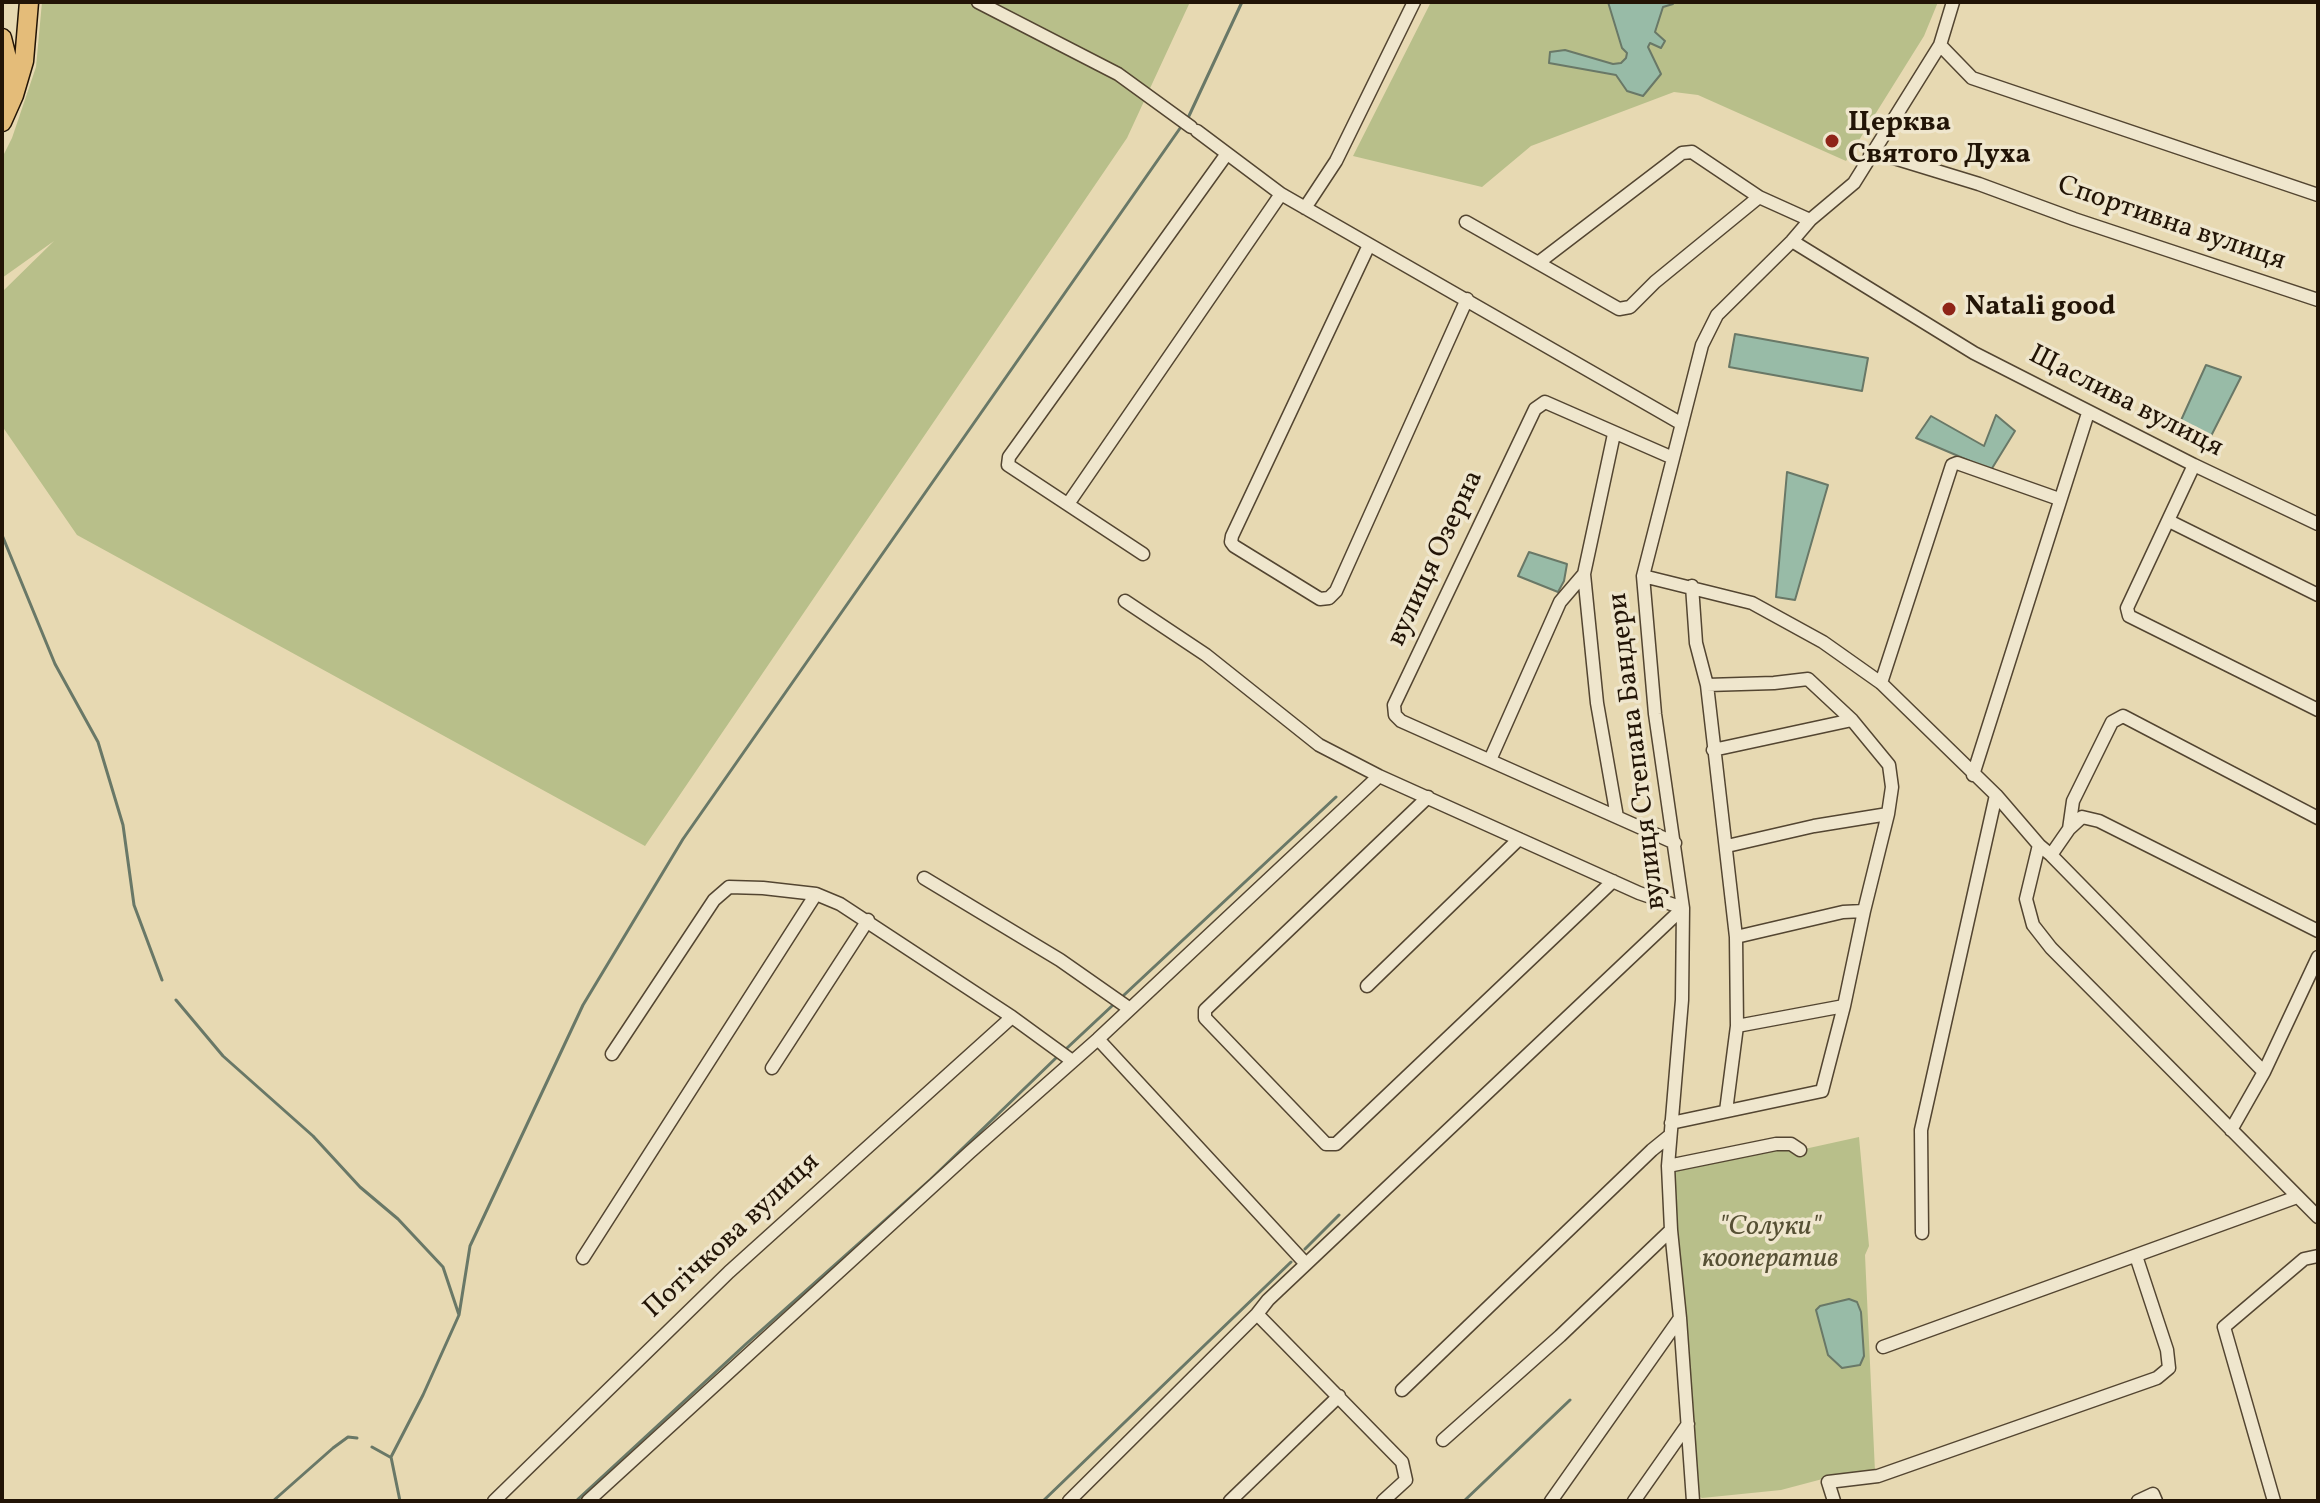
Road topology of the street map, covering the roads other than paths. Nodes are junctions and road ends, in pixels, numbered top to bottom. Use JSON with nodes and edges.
{"nodes":[{"id":1,"x":29,"y":2,"type":"edge"},
{"id":2,"x":978,"y":2,"type":"edge"},
{"id":3,"x":1414,"y":2,"type":"edge"},
{"id":4,"x":1953,"y":2,"type":"edge"},
{"id":5,"x":2,"y":38,"type":"edge"},
{"id":6,"x":1940,"y":45,"type":"junction"},
{"id":7,"x":2,"y":122,"type":"edge"},
{"id":8,"x":1226,"y":155,"type":"junction"},
{"id":9,"x":1870,"y":155,"type":"junction"},
{"id":10,"x":1281,"y":194,"type":"junction"},
{"id":11,"x":2318,"y":195,"type":"edge"},
{"id":12,"x":1759,"y":197,"type":"junction"},
{"id":13,"x":1305,"y":208,"type":"junction"},
{"id":14,"x":1810,"y":220,"type":"junction"},
{"id":15,"x":1466,"y":222,"type":"dead end"},
{"id":16,"x":1792,"y":241,"type":"junction"},
{"id":17,"x":1369,"y":245,"type":"junction"},
{"id":18,"x":1538,"y":263,"type":"junction"},
{"id":19,"x":1467,"y":299,"type":"junction"},
{"id":20,"x":2318,"y":300,"type":"edge"},
{"id":21,"x":2088,"y":413,"type":"junction"},
{"id":22,"x":1682,"y":424,"type":"junction"},
{"id":23,"x":1614,"y":434,"type":"junction"},
{"id":24,"x":1673,"y":458,"type":"junction"},
{"id":25,"x":2194,"y":465,"type":"junction"},
{"id":26,"x":2059,"y":499,"type":"junction"},
{"id":27,"x":1068,"y":504,"type":"junction"},
{"id":28,"x":2169,"y":521,"type":"junction"},
{"id":29,"x":2318,"y":524,"type":"edge"},
{"id":30,"x":1143,"y":554,"type":"dead end"},
{"id":31,"x":1584,"y":574,"type":"junction"},
{"id":32,"x":1643,"y":576,"type":"junction"},
{"id":33,"x":1692,"y":586,"type":"junction"},
{"id":34,"x":2318,"y":595,"type":"edge"},
{"id":35,"x":1125,"y":601,"type":"dead end"},
{"id":36,"x":1881,"y":683,"type":"junction"},
{"id":37,"x":1707,"y":685,"type":"junction"},
{"id":38,"x":2318,"y":710,"type":"edge"},
{"id":39,"x":1852,"y":720,"type":"junction"},
{"id":40,"x":1713,"y":750,"type":"junction"},
{"id":41,"x":1490,"y":760,"type":"junction"},
{"id":42,"x":1973,"y":775,"type":"junction"},
{"id":43,"x":1379,"y":776,"type":"junction"},
{"id":44,"x":1996,"y":795,"type":"junction"},
{"id":45,"x":1428,"y":797,"type":"junction"},
{"id":46,"x":1888,"y":814,"type":"junction"},
{"id":47,"x":1617,"y":817,"type":"junction"},
{"id":48,"x":2318,"y":818,"type":"edge"},
{"id":49,"x":2069,"y":829,"type":"junction"},
{"id":50,"x":1519,"y":839,"type":"junction"},
{"id":51,"x":1675,"y":843,"type":"junction"},
{"id":52,"x":2039,"y":845,"type":"junction"},
{"id":53,"x":1727,"y":846,"type":"junction"},
{"id":54,"x":2051,"y":855,"type":"junction"},
{"id":55,"x":924,"y":878,"type":"dead end"},
{"id":56,"x":1613,"y":881,"type":"junction"},
{"id":57,"x":816,"y":894,"type":"junction"},
{"id":58,"x":1683,"y":908,"type":"junction"},
{"id":59,"x":1864,"y":911,"type":"junction"},
{"id":60,"x":868,"y":920,"type":"junction"},
{"id":61,"x":2318,"y":931,"type":"edge"},
{"id":62,"x":1736,"y":937,"type":"junction"},
{"id":63,"x":2318,"y":957,"type":"edge"},
{"id":64,"x":1367,"y":986,"type":"dead end"},
{"id":65,"x":1844,"y":1006,"type":"junction"},
{"id":66,"x":1130,"y":1009,"type":"junction"},
{"id":67,"x":1012,"y":1017,"type":"junction"},
{"id":68,"x":1737,"y":1026,"type":"junction"},
{"id":69,"x":1098,"y":1039,"type":"junction"},
{"id":70,"x":612,"y":1054,"type":"dead end"},
{"id":71,"x":1071,"y":1060,"type":"junction"},
{"id":72,"x":772,"y":1068,"type":"dead end"},
{"id":73,"x":2264,"y":1072,"type":"junction"},
{"id":74,"x":1726,"y":1111,"type":"junction"},
{"id":75,"x":1671,"y":1123,"type":"junction"},
{"id":76,"x":2231,"y":1130,"type":"junction"},
{"id":77,"x":1668,"y":1137,"type":"junction"},
{"id":78,"x":1800,"y":1150,"type":"dead end"},
{"id":79,"x":1668,"y":1166,"type":"junction"},
{"id":80,"x":2297,"y":1197,"type":"junction"},
{"id":81,"x":2318,"y":1217,"type":"edge"},
{"id":82,"x":1671,"y":1230,"type":"junction"},
{"id":83,"x":1922,"y":1233,"type":"dead end"},
{"id":84,"x":2136,"y":1256,"type":"junction"},
{"id":85,"x":2318,"y":1256,"type":"edge"},
{"id":86,"x":583,"y":1258,"type":"dead end"},
{"id":87,"x":1306,"y":1264,"type":"junction"},
{"id":88,"x":1257,"y":1314,"type":"junction"},
{"id":89,"x":1680,"y":1318,"type":"junction"},
{"id":90,"x":1883,"y":1347,"type":"dead end"},
{"id":91,"x":1402,"y":1390,"type":"dead end"},
{"id":92,"x":1339,"y":1396,"type":"junction"},
{"id":93,"x":1688,"y":1424,"type":"junction"},
{"id":94,"x":1443,"y":1440,"type":"dead end"},
{"id":95,"x":494,"y":1501,"type":"edge"},
{"id":96,"x":588,"y":1501,"type":"edge"},
{"id":97,"x":1069,"y":1501,"type":"edge"},
{"id":98,"x":1230,"y":1501,"type":"edge"},
{"id":99,"x":1383,"y":1501,"type":"edge"},
{"id":100,"x":1551,"y":1501,"type":"edge"},
{"id":101,"x":1634,"y":1501,"type":"edge"},
{"id":102,"x":1693,"y":1501,"type":"edge"},
{"id":103,"x":1834,"y":1501,"type":"edge"},
{"id":104,"x":2138,"y":1501,"type":"edge"},
{"id":105,"x":2156,"y":1501,"type":"edge"},
{"id":106,"x":2274,"y":1501,"type":"edge"}],
"edges":[{"from":1,"to":7,"type":"highway"},
{"from":2,"to":8,"type":"street"},
{"from":3,"to":13,"type":"street"},
{"from":4,"to":6,"type":"street","name":"вулиця Степана Бандери"},
{"from":5,"to":7,"type":"highway"},
{"from":6,"to":9,"type":"street","name":"вулиця Степана Бандери"},
{"from":6,"to":11,"type":"street"},
{"from":8,"to":10,"type":"street"},
{"from":8,"to":27,"type":"street"},
{"from":9,"to":14,"type":"street","name":"вулиця Степана Бандери"},
{"from":9,"to":20,"type":"street","name":"Спортивна вулиця"},
{"from":10,"to":13,"type":"street"},
{"from":10,"to":27,"type":"street"},
{"from":12,"to":14,"type":"street"},
{"from":12,"to":18,"type":"street"},
{"from":12,"to":18,"type":"street"},
{"from":13,"to":17,"type":"street"},
{"from":14,"to":16,"type":"street","name":"вулиця Степана Бандери"},
{"from":15,"to":18,"type":"street"},
{"from":16,"to":21,"type":"street","name":"Щаслива вулиця"},
{"from":16,"to":22,"type":"street","name":"вулиця Степана Бандери"},
{"from":17,"to":19,"type":"street"},
{"from":17,"to":19,"type":"street"},
{"from":19,"to":22,"type":"street"},
{"from":21,"to":25,"type":"street","name":"Щаслива вулиця"},
{"from":21,"to":26,"type":"street"},
{"from":22,"to":24,"type":"street","name":"вулиця Степана Бандери"},
{"from":23,"to":24,"type":"street","name":"вулиця Озерна"},
{"from":23,"to":31,"type":"street"},
{"from":23,"to":41,"type":"street","name":"вулиця Озерна"},
{"from":24,"to":32,"type":"street","name":"вулиця Степана Бандери"},
{"from":25,"to":28,"type":"street"},
{"from":25,"to":29,"type":"street","name":"Щаслива вулиця"},
{"from":26,"to":36,"type":"street"},
{"from":26,"to":42,"type":"street"},
{"from":27,"to":30,"type":"street"},
{"from":28,"to":34,"type":"street"},
{"from":28,"to":38,"type":"street"},
{"from":31,"to":41,"type":"street"},
{"from":31,"to":47,"type":"street"},
{"from":32,"to":33,"type":"street"},
{"from":32,"to":51,"type":"street","name":"вулиця Степана Бандери"},
{"from":33,"to":36,"type":"street"},
{"from":33,"to":37,"type":"street"},
{"from":35,"to":43,"type":"street"},
{"from":36,"to":42,"type":"street"},
{"from":37,"to":39,"type":"street"},
{"from":37,"to":40,"type":"street"},
{"from":39,"to":40,"type":"street"},
{"from":39,"to":46,"type":"street"},
{"from":40,"to":53,"type":"street"},
{"from":41,"to":47,"type":"street","name":"вулиця Озерна"},
{"from":42,"to":44,"type":"street"},
{"from":43,"to":45,"type":"street"},
{"from":43,"to":66,"type":"street"},
{"from":44,"to":52,"type":"street"},
{"from":44,"to":83,"type":"street"},
{"from":45,"to":50,"type":"street"},
{"from":45,"to":56,"type":"street"},
{"from":46,"to":53,"type":"street"},
{"from":46,"to":59,"type":"street"},
{"from":47,"to":51,"type":"street","name":"вулиця Озерна"},
{"from":48,"to":49,"type":"street"},
{"from":49,"to":54,"type":"street"},
{"from":49,"to":61,"type":"street"},
{"from":50,"to":56,"type":"street"},
{"from":50,"to":64,"type":"street"},
{"from":51,"to":58,"type":"street","name":"вулиця Степана Бандери"},
{"from":52,"to":54,"type":"street"},
{"from":52,"to":76,"type":"street"},
{"from":53,"to":62,"type":"street"},
{"from":54,"to":73,"type":"street"},
{"from":55,"to":66,"type":"street"},
{"from":56,"to":58,"type":"street"},
{"from":57,"to":60,"type":"street"},
{"from":57,"to":70,"type":"street"},
{"from":57,"to":86,"type":"street"},
{"from":58,"to":75,"type":"street","name":"вулиця Степана Бандери"},
{"from":58,"to":87,"type":"street"},
{"from":59,"to":62,"type":"street"},
{"from":59,"to":65,"type":"street"},
{"from":60,"to":67,"type":"street"},
{"from":60,"to":72,"type":"street"},
{"from":62,"to":68,"type":"street"},
{"from":63,"to":73,"type":"street"},
{"from":65,"to":68,"type":"street"},
{"from":65,"to":74,"type":"street"},
{"from":66,"to":69,"type":"street"},
{"from":67,"to":71,"type":"street"},
{"from":67,"to":95,"type":"street","name":"Потічкова вулиця"},
{"from":68,"to":74,"type":"street"},
{"from":69,"to":71,"type":"street"},
{"from":69,"to":87,"type":"street"},
{"from":71,"to":96,"type":"street"},
{"from":73,"to":76,"type":"street"},
{"from":74,"to":75,"type":"street"},
{"from":75,"to":77,"type":"street","name":"вулиця Степана Бандери"},
{"from":76,"to":80,"type":"street"},
{"from":77,"to":79,"type":"street","name":"вулиця Степана Бандери"},
{"from":77,"to":91,"type":"street"},
{"from":78,"to":79,"type":"street"},
{"from":79,"to":82,"type":"street","name":"вулиця Степана Бандери"},
{"from":80,"to":81,"type":"street"},
{"from":80,"to":84,"type":"street"},
{"from":82,"to":89,"type":"street","name":"вулиця Степана Бандери"},
{"from":82,"to":94,"type":"street"},
{"from":84,"to":90,"type":"street"},
{"from":84,"to":103,"type":"street"},
{"from":85,"to":106,"type":"street"},
{"from":87,"to":88,"type":"street"},
{"from":88,"to":92,"type":"street"},
{"from":88,"to":97,"type":"street"},
{"from":89,"to":93,"type":"street","name":"вулиця Степана Бандери"},
{"from":89,"to":100,"type":"street"},
{"from":92,"to":98,"type":"street"},
{"from":92,"to":99,"type":"street"},
{"from":93,"to":101,"type":"street"},
{"from":93,"to":102,"type":"street","name":"вулиця Степана Бандери"},
{"from":104,"to":105,"type":"street"}]}
